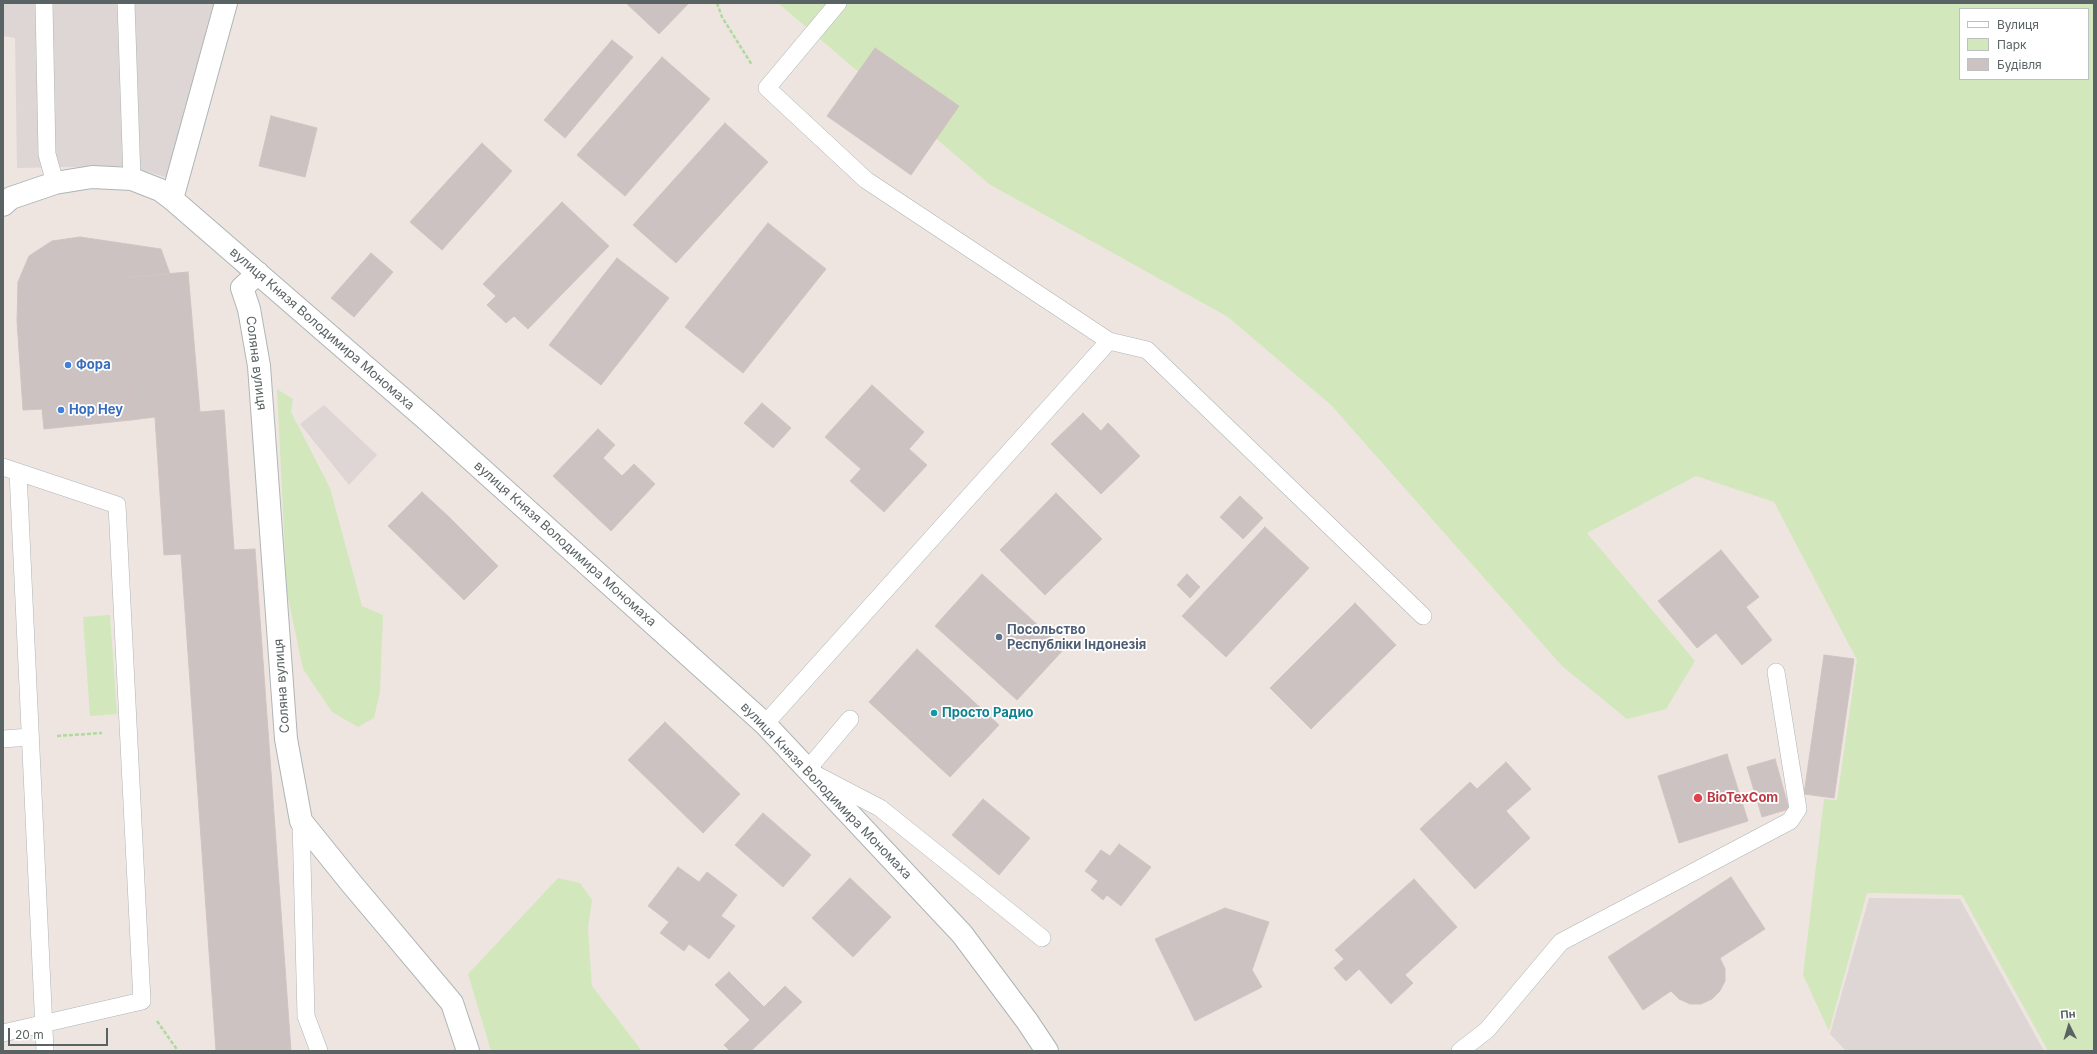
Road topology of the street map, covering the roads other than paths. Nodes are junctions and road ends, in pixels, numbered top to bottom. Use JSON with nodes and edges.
{"nodes":[{"id":1,"x":44,"y":3,"type":"edge"},
{"id":2,"x":126,"y":3,"type":"edge"},
{"id":3,"x":226,"y":3,"type":"edge"},
{"id":4,"x":838,"y":3,"type":"edge"},
{"id":5,"x":132,"y":179,"type":"junction"},
{"id":6,"x":55,"y":183,"type":"junction"},
{"id":7,"x":172,"y":199,"type":"junction"},
{"id":8,"x":3,"y":205,"type":"edge"},
{"id":9,"x":258,"y":273,"type":"junction"},
{"id":10,"x":1109,"y":341,"type":"junction"},
{"id":11,"x":11,"y":469,"type":"edge"},
{"id":12,"x":1423,"y":616,"type":"dead end"},
{"id":13,"x":1776,"y":672,"type":"dead end"},
{"id":14,"x":850,"y":719,"type":"dead end"},
{"id":15,"x":765,"y":724,"type":"junction"},
{"id":16,"x":30,"y":737,"type":"junction"},
{"id":17,"x":3,"y":739,"type":"edge"},
{"id":18,"x":807,"y":770,"type":"junction"},
{"id":19,"x":301,"y":821,"type":"junction"},
{"id":20,"x":1042,"y":938,"type":"dead end"},
{"id":21,"x":43,"y":1023,"type":"junction"},
{"id":22,"x":3,"y":1033,"type":"edge"},
{"id":23,"x":45,"y":1051,"type":"edge"},
{"id":24,"x":319,"y":1051,"type":"edge"},
{"id":25,"x":468,"y":1051,"type":"edge"},
{"id":26,"x":1047,"y":1051,"type":"edge"},
{"id":27,"x":1460,"y":1051,"type":"edge"}],
"edges":[{"from":1,"to":6,"type":"lane"},
{"from":2,"to":5,"type":"lane"},
{"from":3,"to":7,"type":"street"},
{"from":4,"to":10,"type":"lane"},
{"from":5,"to":6,"type":"street","name":"вулиця Князя Володимира Мономаха"},
{"from":5,"to":7,"type":"street","name":"вулиця Князя Володимира Мономаха"},
{"from":6,"to":8,"type":"street","name":"вулиця Князя Володимира Мономаха"},
{"from":7,"to":9,"type":"street","name":"вулиця Князя Володимира Мономаха"},
{"from":9,"to":15,"type":"street","name":"вулиця Князя Володимира Мономаха"},
{"from":9,"to":19,"type":"street","name":"Соляна вулиця"},
{"from":10,"to":12,"type":"lane"},
{"from":10,"to":15,"type":"lane"},
{"from":11,"to":16,"type":"lane"},
{"from":11,"to":21,"type":"lane"},
{"from":13,"to":27,"type":"lane"},
{"from":14,"to":18,"type":"lane"},
{"from":15,"to":18,"type":"street","name":"вулиця Князя Володимира Мономаха"},
{"from":16,"to":17,"type":"lane"},
{"from":16,"to":21,"type":"lane"},
{"from":18,"to":20,"type":"lane"},
{"from":18,"to":26,"type":"street","name":"вулиця Князя Володимира Мономаха"},
{"from":19,"to":24,"type":"lane"},
{"from":19,"to":25,"type":"street","name":"Соляна вулиця"},
{"from":21,"to":22,"type":"lane"},
{"from":21,"to":23,"type":"lane"}]}
